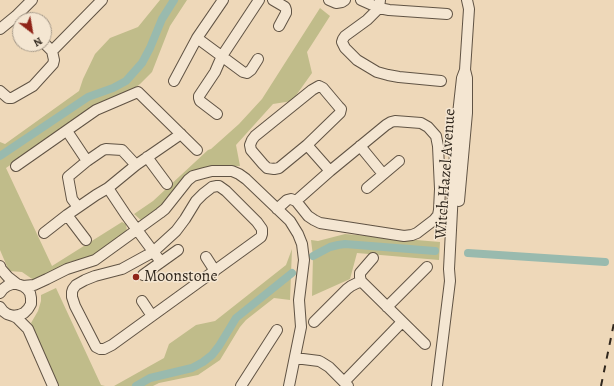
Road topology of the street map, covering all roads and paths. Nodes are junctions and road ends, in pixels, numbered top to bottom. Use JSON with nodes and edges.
{"nodes":[{"id":1,"x":32,"y":0,"type":"edge"},
{"id":2,"x":102,"y":0,"type":"edge"},
{"id":3,"x":223,"y":0,"type":"edge"},
{"id":4,"x":259,"y":0,"type":"edge"},
{"id":5,"x":273,"y":0,"type":"edge"},
{"id":6,"x":329,"y":0,"type":"edge"},
{"id":7,"x":344,"y":0,"type":"edge"},
{"id":8,"x":361,"y":0,"type":"edge"},
{"id":9,"x":469,"y":3,"type":"edge"},
{"id":10,"x":380,"y":4,"type":"edge"},
{"id":11,"x":23,"y":12,"type":"edge"},
{"id":12,"x":448,"y":14,"type":"dead end"},
{"id":13,"x":12,"y":22,"type":"edge"},
{"id":14,"x":279,"y":26,"type":"dead end"},
{"id":15,"x":0,"y":29,"type":"edge"},
{"id":16,"x":197,"y":38,"type":"junction"},
{"id":17,"x":52,"y":51,"type":"joint"},
{"id":18,"x":222,"y":56,"type":"junction"},
{"id":19,"x":258,"y":59,"type":"dead end"},
{"id":20,"x":441,"y":81,"type":"dead end"},
{"id":21,"x":174,"y":82,"type":"dead end"},
{"id":22,"x":0,"y":91,"type":"edge"},
{"id":23,"x":217,"y":114,"type":"dead end"},
{"id":24,"x":67,"y":131,"type":"junction"},
{"id":25,"x":181,"y":134,"type":"junction"},
{"id":26,"x":307,"y":145,"type":"junction"},
{"id":27,"x":360,"y":146,"type":"junction"},
{"id":28,"x":197,"y":150,"type":"dead end"},
{"id":29,"x":147,"y":157,"type":"junction"},
{"id":30,"x":87,"y":161,"type":"junction"},
{"id":31,"x":399,"y":161,"type":"dead end"},
{"id":32,"x":136,"y":165,"type":"junction"},
{"id":33,"x":16,"y":166,"type":"dead end"},
{"id":34,"x":330,"y":171,"type":"junction"},
{"id":35,"x":383,"y":174,"type":"junction"},
{"id":36,"x":167,"y":184,"type":"dead end"},
{"id":37,"x":108,"y":188,"type":"junction"},
{"id":38,"x":367,"y":188,"type":"dead end"},
{"id":39,"x":296,"y":201,"type":"junction"},
{"id":40,"x":78,"y":207,"type":"junction"},
{"id":41,"x":277,"y":209,"type":"junction"},
{"id":42,"x":67,"y":215,"type":"junction"},
{"id":43,"x":137,"y":230,"type":"junction"},
{"id":44,"x":44,"y":233,"type":"dead end"},
{"id":45,"x":86,"y":240,"type":"dead end"},
{"id":46,"x":178,"y":250,"type":"dead end"},
{"id":47,"x":153,"y":252,"type":"junction"},
{"id":48,"x":206,"y":257,"type":"dead end"},
{"id":49,"x":373,"y":258,"type":"dead end"},
{"id":50,"x":161,"y":262,"type":"junction"},
{"id":51,"x":1,"y":267,"type":"edge"},
{"id":52,"x":427,"y":267,"type":"dead end"},
{"id":53,"x":215,"y":271,"type":"junction"},
{"id":54,"x":143,"y":275,"type":"dead end"},
{"id":55,"x":47,"y":279,"type":"junction"},
{"id":56,"x":361,"y":281,"type":"junction"},
{"id":57,"x":20,"y":285,"type":"junction"},
{"id":58,"x":0,"y":293,"type":"edge"},
{"id":59,"x":31,"y":298,"type":"junction"},
{"id":60,"x":142,"y":301,"type":"dead end"},
{"id":61,"x":388,"y":307,"type":"junction"},
{"id":62,"x":28,"y":309,"type":"junction"},
{"id":63,"x":5,"y":313,"type":"edge"},
{"id":64,"x":152,"y":316,"type":"junction"},
{"id":65,"x":314,"y":322,"type":"dead end"},
{"id":66,"x":402,"y":322,"type":"junction"},
{"id":67,"x":28,"y":329,"type":"junction"},
{"id":68,"x":277,"y":330,"type":"dead end"},
{"id":69,"x":425,"y":344,"type":"dead end"},
{"id":70,"x":295,"y":358,"type":"junction"},
{"id":71,"x":346,"y":384,"type":"edge"},
{"id":72,"x":54,"y":386,"type":"edge"},
{"id":73,"x":241,"y":386,"type":"edge"},
{"id":74,"x":289,"y":386,"type":"edge"},
{"id":75,"x":437,"y":386,"type":"edge"}],
"edges":[{"from":1,"to":11,"type":"street"},
{"from":2,"to":17,"type":"street"},
{"from":3,"to":16,"type":"street"},
{"from":4,"to":18,"type":"street"},
{"from":5,"to":14,"type":"street"},
{"from":6,"to":7,"type":"street"},
{"from":8,"to":10,"type":"street"},
{"from":9,"to":75,"type":"street","name":"Witch Hazel Avenue"},
{"from":10,"to":12,"type":"street"},
{"from":10,"to":20,"type":"street"},
{"from":13,"to":15,"type":"street"},
{"from":16,"to":18,"type":"street"},
{"from":16,"to":21,"type":"street"},
{"from":17,"to":22,"type":"street"},
{"from":18,"to":19,"type":"street"},
{"from":18,"to":23,"type":"street"},
{"from":24,"to":25,"type":"street"},
{"from":24,"to":30,"type":"street"},
{"from":24,"to":33,"type":"street"},
{"from":25,"to":28,"type":"street"},
{"from":25,"to":29,"type":"street"},
{"from":26,"to":26,"type":"street"},
{"from":26,"to":34,"type":"street"},
{"from":27,"to":34,"type":"street"},
{"from":27,"to":35,"type":"street"},
{"from":27,"to":39,"type":"street"},
{"from":29,"to":32,"type":"street"},
{"from":29,"to":36,"type":"street"},
{"from":30,"to":32,"type":"street"},
{"from":30,"to":40,"type":"street"},
{"from":31,"to":35,"type":"street"},
{"from":32,"to":37,"type":"street"},
{"from":34,"to":39,"type":"street"},
{"from":35,"to":38,"type":"street"},
{"from":37,"to":40,"type":"street"},
{"from":37,"to":43,"type":"street"},
{"from":39,"to":41,"type":"street"},
{"from":40,"to":42,"type":"street"},
{"from":41,"to":43,"type":"street"},
{"from":41,"to":70,"type":"street"},
{"from":42,"to":44,"type":"street"},
{"from":42,"to":45,"type":"street"},
{"from":43,"to":47,"type":"street"},
{"from":43,"to":55,"type":"street"},
{"from":46,"to":50,"type":"street"},
{"from":47,"to":50,"type":"street"},
{"from":47,"to":53,"type":"street"},
{"from":47,"to":64,"type":"street"},
{"from":48,"to":53,"type":"street"},
{"from":49,"to":56,"type":"street"},
{"from":50,"to":54,"type":"street"},
{"from":51,"to":57,"type":"street"},
{"from":51,"to":58,"type":"street"},
{"from":52,"to":61,"type":"street"},
{"from":53,"to":64,"type":"street"},
{"from":55,"to":57,"type":"street"},
{"from":55,"to":59,"type":"street"},
{"from":56,"to":61,"type":"street"},
{"from":56,"to":65,"type":"street"},
{"from":57,"to":58,"type":"street"},
{"from":57,"to":59,"type":"street"},
{"from":59,"to":62,"type":"street"},
{"from":60,"to":64,"type":"street"},
{"from":61,"to":66,"type":"street"},
{"from":62,"to":63,"type":"street"},
{"from":62,"to":67,"type":"street"},
{"from":63,"to":67,"type":"street"},
{"from":66,"to":69,"type":"street"},
{"from":66,"to":71,"type":"street"},
{"from":67,"to":72,"type":"street"},
{"from":68,"to":73,"type":"street"},
{"from":70,"to":71,"type":"street"},
{"from":70,"to":74,"type":"street"}]}
